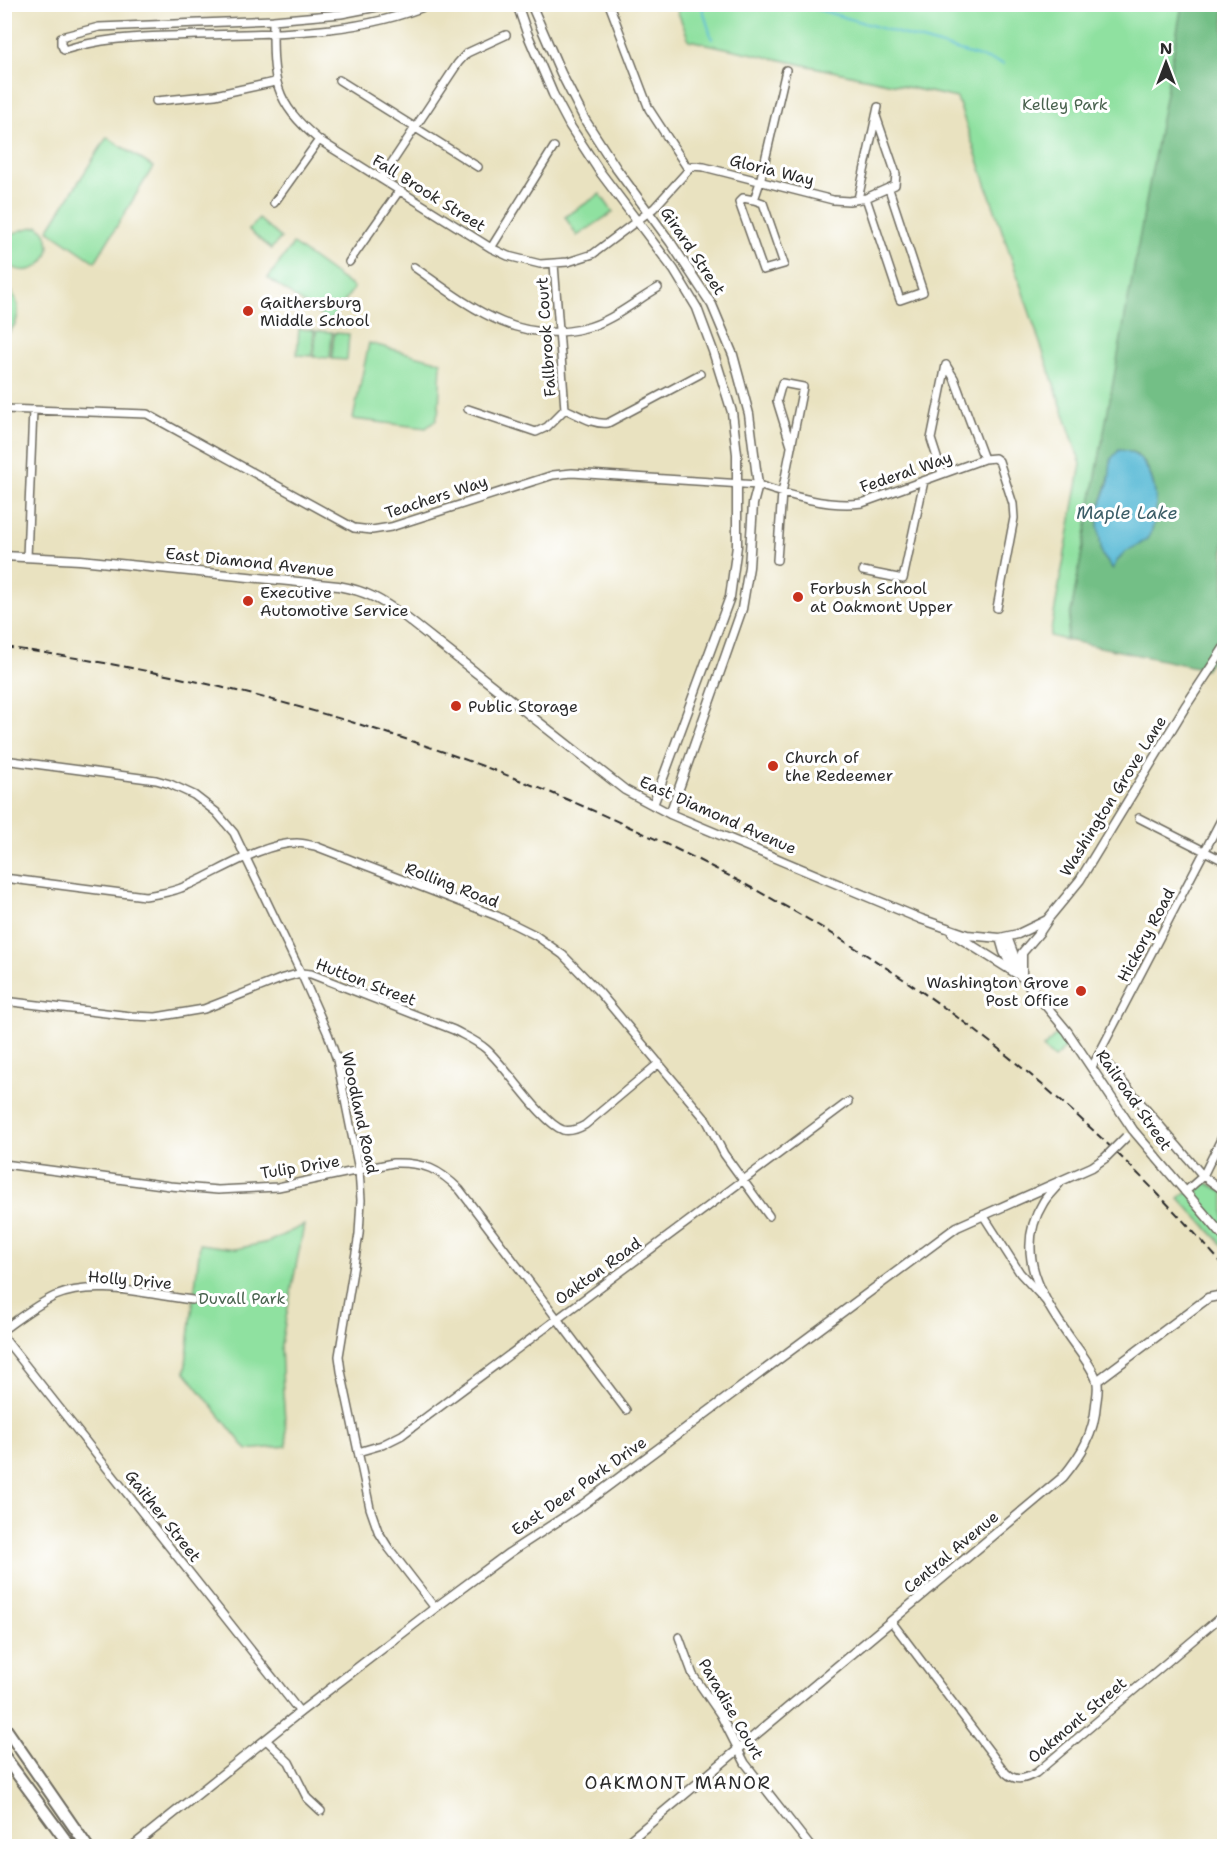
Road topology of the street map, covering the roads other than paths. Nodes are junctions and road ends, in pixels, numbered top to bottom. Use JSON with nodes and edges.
{"nodes":[{"id":1,"x":393,"y":4,"type":"edge"},
{"id":2,"x":431,"y":4,"type":"edge"},
{"id":3,"x":517,"y":4,"type":"edge"},
{"id":4,"x":531,"y":4,"type":"edge"},
{"id":5,"x":609,"y":4,"type":"edge"},
{"id":6,"x":273,"y":20,"type":"junction"},
{"id":7,"x":273,"y":33,"type":"junction"},
{"id":8,"x":506,"y":35,"type":"dead end"},
{"id":9,"x":786,"y":70,"type":"dead end"},
{"id":10,"x":339,"y":80,"type":"dead end"},
{"id":11,"x":275,"y":82,"type":"junction"},
{"id":12,"x":156,"y":101,"type":"dead end"},
{"id":13,"x":878,"y":107,"type":"dead end"},
{"id":14,"x":876,"y":116,"type":"junction"},
{"id":15,"x":414,"y":128,"type":"junction"},
{"id":16,"x":319,"y":140,"type":"junction"},
{"id":17,"x":554,"y":147,"type":"dead end"},
{"id":18,"x":478,"y":167,"type":"dead end"},
{"id":19,"x":688,"y":169,"type":"junction"},
{"id":20,"x":381,"y":179,"type":"junction"},
{"id":21,"x":760,"y":182,"type":"junction"},
{"id":22,"x":889,"y":189,"type":"junction"},
{"id":23,"x":399,"y":191,"type":"junction"},
{"id":24,"x":862,"y":199,"type":"junction"},
{"id":25,"x":754,"y":200,"type":"junction"},
{"id":26,"x":274,"y":203,"type":"dead end"},
{"id":27,"x":649,"y":212,"type":"junction"},
{"id":28,"x":637,"y":222,"type":"junction"},
{"id":29,"x":491,"y":248,"type":"junction"},
{"id":30,"x":349,"y":262,"type":"dead end"},
{"id":31,"x":554,"y":264,"type":"junction"},
{"id":32,"x":414,"y":267,"type":"dead end"},
{"id":33,"x":658,"y":288,"type":"dead end"},
{"id":34,"x":559,"y":331,"type":"junction"},
{"id":35,"x":700,"y":374,"type":"dead end"},
{"id":36,"x":4,"y":409,"type":"edge"},
{"id":37,"x":468,"y":409,"type":"dead end"},
{"id":38,"x":565,"y":409,"type":"junction"},
{"id":39,"x":33,"y":410,"type":"junction"},
{"id":40,"x":791,"y":446,"type":"junction"},
{"id":41,"x":988,"y":458,"type":"junction"},
{"id":42,"x":942,"y":473,"type":"junction"},
{"id":43,"x":924,"y":481,"type":"junction"},
{"id":44,"x":738,"y":483,"type":"junction"},
{"id":45,"x":758,"y":485,"type":"junction"},
{"id":46,"x":782,"y":493,"type":"junction"},
{"id":47,"x":4,"y":556,"type":"edge"},
{"id":48,"x":27,"y":557,"type":"junction"},
{"id":49,"x":777,"y":560,"type":"dead end"},
{"id":50,"x":863,"y":571,"type":"dead end"},
{"id":51,"x":997,"y":608,"type":"dead end"},
{"id":52,"x":1224,"y":648,"type":"edge"},
{"id":53,"x":4,"y":760,"type":"edge"},
{"id":54,"x":653,"y":805,"type":"junction"},
{"id":55,"x":670,"y":814,"type":"junction"},
{"id":56,"x":1224,"y":814,"type":"edge"},
{"id":57,"x":1139,"y":818,"type":"dead end"},
{"id":58,"x":1205,"y":851,"type":"junction"},
{"id":59,"x":246,"y":857,"type":"junction"},
{"id":60,"x":1224,"y":861,"type":"edge"},
{"id":61,"x":4,"y":878,"type":"edge"},
{"id":62,"x":1047,"y":920,"type":"junction"},
{"id":63,"x":947,"y":929,"type":"junction"},
{"id":64,"x":1004,"y":938,"type":"junction"},
{"id":65,"x":301,"y":973,"type":"junction"},
{"id":66,"x":1019,"y":975,"type":"junction"},
{"id":67,"x":4,"y":1000,"type":"edge"},
{"id":68,"x":1099,"y":1054,"type":"junction"},
{"id":69,"x":659,"y":1063,"type":"junction"},
{"id":70,"x":1092,"y":1067,"type":"junction"},
{"id":71,"x":849,"y":1102,"type":"dead end"},
{"id":72,"x":1133,"y":1130,"type":"junction"},
{"id":73,"x":1224,"y":1133,"type":"edge"},
{"id":74,"x":4,"y":1164,"type":"edge"},
{"id":75,"x":359,"y":1170,"type":"junction"},
{"id":76,"x":1203,"y":1176,"type":"junction"},
{"id":77,"x":1062,"y":1179,"type":"junction"},
{"id":78,"x":743,"y":1181,"type":"junction"},
{"id":79,"x":1224,"y":1191,"type":"edge"},
{"id":80,"x":1185,"y":1192,"type":"junction"},
{"id":81,"x":983,"y":1215,"type":"junction"},
{"id":82,"x":769,"y":1216,"type":"dead end"},
{"id":83,"x":1224,"y":1237,"type":"edge"},
{"id":84,"x":1224,"y":1298,"type":"edge"},
{"id":85,"x":192,"y":1300,"type":"dead end"},
{"id":86,"x":1045,"y":1300,"type":"junction"},
{"id":87,"x":558,"y":1318,"type":"junction"},
{"id":88,"x":4,"y":1329,"type":"edge"},
{"id":89,"x":4,"y":1338,"type":"edge"},
{"id":90,"x":1097,"y":1382,"type":"junction"},
{"id":91,"x":626,"y":1410,"type":"dead end"},
{"id":92,"x":358,"y":1452,"type":"junction"},
{"id":93,"x":435,"y":1608,"type":"junction"},
{"id":94,"x":1224,"y":1614,"type":"edge"},
{"id":95,"x":891,"y":1621,"type":"junction"},
{"id":96,"x":679,"y":1637,"type":"dead end"},
{"id":97,"x":300,"y":1712,"type":"junction"},
{"id":98,"x":4,"y":1726,"type":"edge"},
{"id":99,"x":266,"y":1740,"type":"junction"},
{"id":100,"x":738,"y":1750,"type":"junction"},
{"id":101,"x":4,"y":1756,"type":"edge"},
{"id":102,"x":321,"y":1811,"type":"dead end"},
{"id":103,"x":70,"y":1846,"type":"edge"},
{"id":104,"x":87,"y":1846,"type":"edge"},
{"id":105,"x":133,"y":1846,"type":"edge"},
{"id":106,"x":623,"y":1846,"type":"edge"},
{"id":107,"x":810,"y":1846,"type":"edge"}],
"edges":[{"from":1,"to":6,"type":"street"},
{"from":2,"to":7,"type":"street"},
{"from":3,"to":28,"type":"street","name":"Girard Street"},
{"from":4,"to":27,"type":"street","name":"Girard Street"},
{"from":5,"to":19,"type":"street"},
{"from":6,"to":7,"type":"street","name":"Fall Brook Street"},
{"from":6,"to":7,"type":"street"},
{"from":7,"to":11,"type":"street","name":"Fall Brook Street"},
{"from":8,"to":15,"type":"street"},
{"from":9,"to":21,"type":"street"},
{"from":10,"to":15,"type":"street"},
{"from":11,"to":12,"type":"street"},
{"from":11,"to":16,"type":"street","name":"Fall Brook Street"},
{"from":13,"to":14,"type":"street"},
{"from":14,"to":22,"type":"street"},
{"from":14,"to":24,"type":"street"},
{"from":15,"to":18,"type":"street"},
{"from":15,"to":20,"type":"street"},
{"from":16,"to":20,"type":"street","name":"Fall Brook Street"},
{"from":16,"to":26,"type":"street"},
{"from":17,"to":29,"type":"street"},
{"from":19,"to":21,"type":"street","name":"Gloria Way"},
{"from":19,"to":27,"type":"street"},
{"from":20,"to":23,"type":"street","name":"Fall Brook Street"},
{"from":21,"to":24,"type":"street","name":"Gloria Way"},
{"from":21,"to":25,"type":"street"},
{"from":22,"to":24,"type":"street","name":"Gloria Way"},
{"from":22,"to":24,"type":"street"},
{"from":23,"to":29,"type":"street","name":"Fall Brook Street"},
{"from":23,"to":30,"type":"street"},
{"from":25,"to":25,"type":"street"},
{"from":27,"to":28,"type":"street","name":"Fall Brook Street"},
{"from":27,"to":45,"type":"street","name":"Girard Street"},
{"from":28,"to":31,"type":"street","name":"Fall Brook Street"},
{"from":28,"to":44,"type":"street","name":"Girard Street"},
{"from":29,"to":31,"type":"street","name":"Fall Brook Street"},
{"from":31,"to":34,"type":"street","name":"Fallbrook Court"},
{"from":32,"to":34,"type":"street"},
{"from":33,"to":34,"type":"street"},
{"from":34,"to":38,"type":"street","name":"Fallbrook Court"},
{"from":35,"to":38,"type":"street"},
{"from":36,"to":39,"type":"street","name":"Teachers Way"},
{"from":37,"to":38,"type":"street"},
{"from":39,"to":44,"type":"street","name":"Teachers Way"},
{"from":39,"to":48,"type":"street"},
{"from":40,"to":40,"type":"street"},
{"from":40,"to":46,"type":"street"},
{"from":41,"to":42,"type":"street","name":"Federal Way"},
{"from":41,"to":42,"type":"street"},
{"from":41,"to":51,"type":"street"},
{"from":42,"to":43,"type":"street","name":"Federal Way"},
{"from":43,"to":46,"type":"street","name":"Federal Way"},
{"from":43,"to":50,"type":"street"},
{"from":44,"to":45,"type":"street","name":"Teachers Way"},
{"from":44,"to":54,"type":"street","name":"Girard Street"},
{"from":45,"to":46,"type":"street","name":"Federal Way"},
{"from":45,"to":55,"type":"street","name":"Girard Street"},
{"from":46,"to":49,"type":"street"},
{"from":47,"to":48,"type":"street","name":"East Diamond Avenue"},
{"from":48,"to":54,"type":"street","name":"East Diamond Avenue"},
{"from":52,"to":62,"type":"street","name":"Washington Grove Lane"},
{"from":53,"to":59,"type":"street","name":"Woodland Road"},
{"from":54,"to":55,"type":"street","name":"East Diamond Avenue"},
{"from":55,"to":63,"type":"street","name":"East Diamond Avenue"},
{"from":56,"to":58,"type":"street","name":"Hickory Road"},
{"from":57,"to":58,"type":"street"},
{"from":58,"to":60,"type":"street"},
{"from":58,"to":68,"type":"street","name":"Hickory Road"},
{"from":59,"to":61,"type":"street","name":"Rolling Road"},
{"from":59,"to":65,"type":"street","name":"Woodland Road"},
{"from":59,"to":69,"type":"street","name":"Rolling Road"},
{"from":62,"to":64,"type":"street","name":"Washington Grove Lane"},
{"from":62,"to":66,"type":"street"},
{"from":63,"to":64,"type":"street","name":"East Diamond Avenue"},
{"from":63,"to":66,"type":"street"},
{"from":64,"to":66,"type":"street","name":"Railroad Street"},
{"from":65,"to":67,"type":"street","name":"Hutton Street"},
{"from":65,"to":69,"type":"street","name":"Hutton Street"},
{"from":65,"to":75,"type":"street","name":"Woodland Road"},
{"from":66,"to":70,"type":"street","name":"Railroad Street"},
{"from":68,"to":70,"type":"street","name":"Hickory Road"},
{"from":68,"to":76,"type":"street"},
{"from":69,"to":78,"type":"street","name":"Rolling Road"},
{"from":70,"to":72,"type":"street","name":"Railroad Street"},
{"from":71,"to":78,"type":"street","name":"Oakton Road"},
{"from":72,"to":77,"type":"street","name":"East Deer Park Drive","bridge":true},
{"from":72,"to":80,"type":"street","name":"Railroad Street"},
{"from":73,"to":76,"type":"street"},
{"from":74,"to":75,"type":"street","name":"Tulip Drive"},
{"from":75,"to":87,"type":"street","name":"Tulip Drive"},
{"from":75,"to":92,"type":"street","name":"Woodland Road"},
{"from":76,"to":79,"type":"street"},
{"from":76,"to":80,"type":"street"},
{"from":77,"to":81,"type":"street","name":"East Deer Park Drive"},
{"from":77,"to":86,"type":"street","name":"East Deer Park Drive"},
{"from":78,"to":82,"type":"street","name":"Rolling Road"},
{"from":78,"to":87,"type":"street","name":"Oakton Road"},
{"from":80,"to":83,"type":"street","name":"Railroad Street"},
{"from":81,"to":86,"type":"street"},
{"from":81,"to":93,"type":"street","name":"East Deer Park Drive"},
{"from":84,"to":90,"type":"street"},
{"from":85,"to":88,"type":"street","name":"Holly Drive"},
{"from":86,"to":90,"type":"street"},
{"from":87,"to":91,"type":"street","name":"Tulip Drive"},
{"from":87,"to":92,"type":"street","name":"Oakton Road"},
{"from":89,"to":97,"type":"street","name":"Gaither Street"},
{"from":90,"to":95,"type":"street","name":"Central Avenue"},
{"from":92,"to":93,"type":"street","name":"Woodland Road"},
{"from":93,"to":97,"type":"street","name":"East Deer Park Drive"},
{"from":94,"to":95,"type":"street","name":"Oakmont Street"},
{"from":95,"to":100,"type":"street","name":"Central Avenue"},
{"from":96,"to":100,"type":"street","name":"Paradise Court"},
{"from":97,"to":99,"type":"street","name":"East Deer Park Drive"},
{"from":98,"to":104,"type":"main road"},
{"from":99,"to":102,"type":"street"},
{"from":99,"to":105,"type":"street","name":"East Deer Park Drive"},
{"from":100,"to":106,"type":"street","name":"Central Avenue"},
{"from":100,"to":107,"type":"street","name":"Paradise Court"},
{"from":101,"to":103,"type":"main road"}]}
